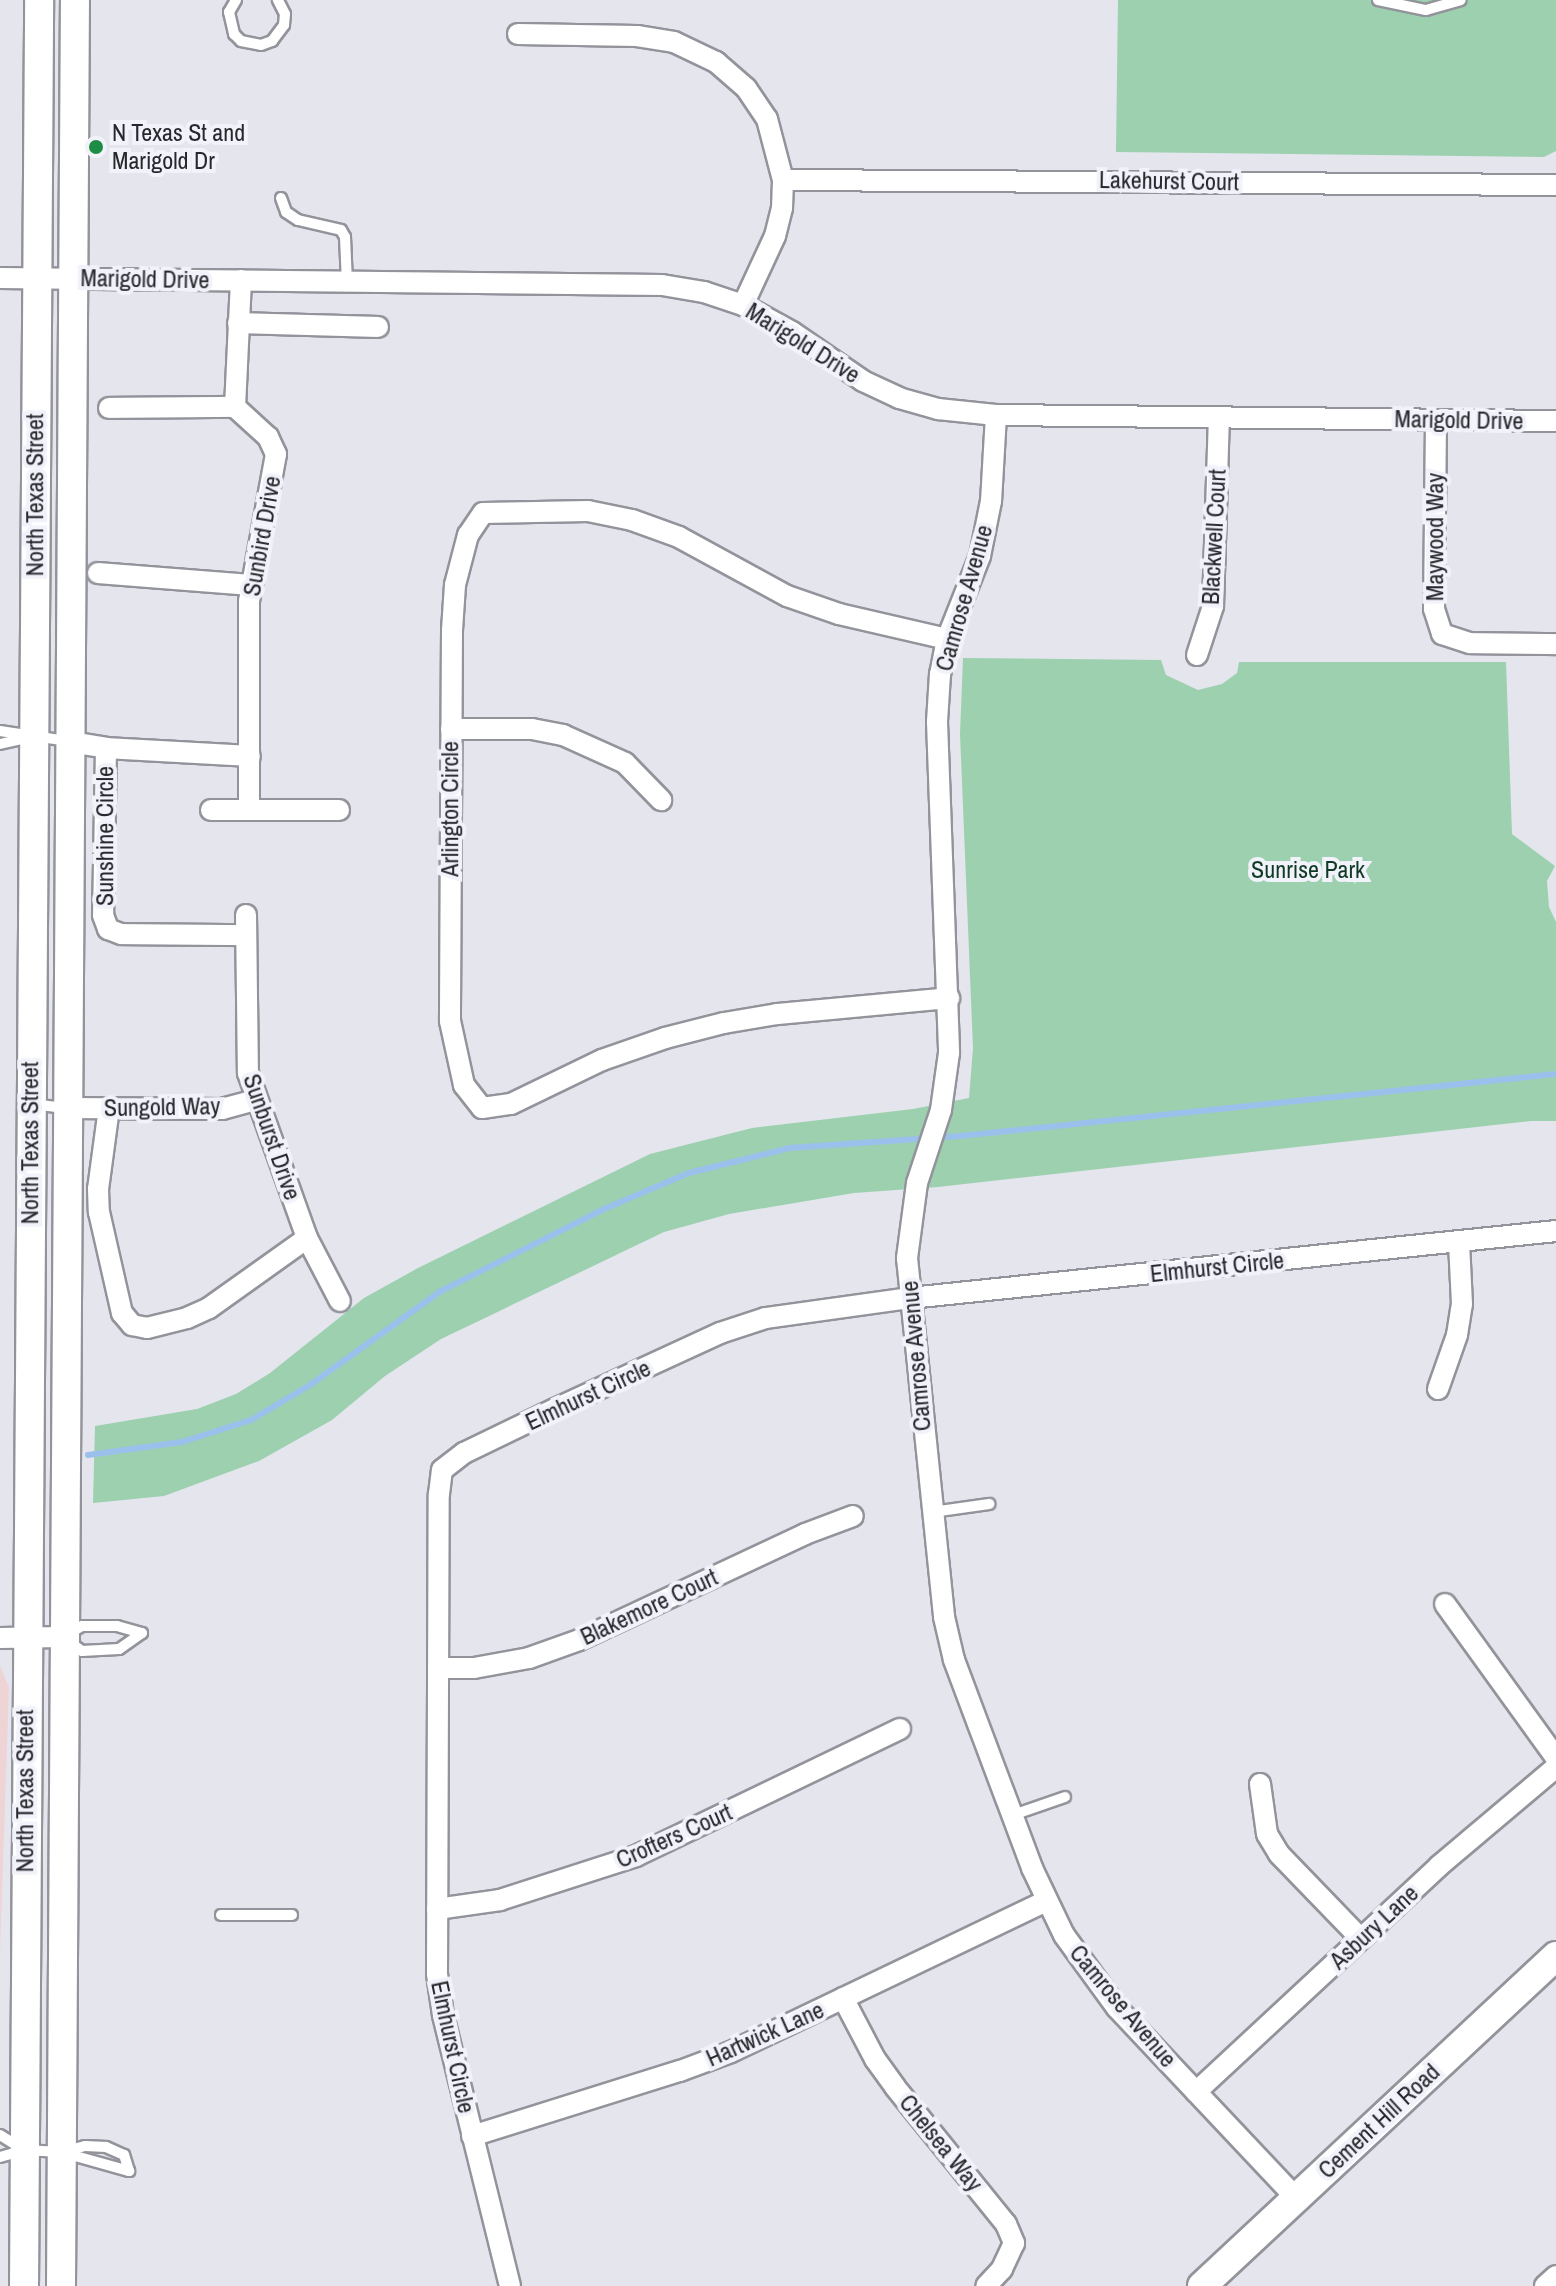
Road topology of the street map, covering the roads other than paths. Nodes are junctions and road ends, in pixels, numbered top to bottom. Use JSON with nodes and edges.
{"nodes":[{"id":1,"x":39,"y":0,"type":"edge"},
{"id":2,"x":75,"y":0,"type":"edge"},
{"id":3,"x":236,"y":0,"type":"edge"},
{"id":4,"x":278,"y":0,"type":"edge"},
{"id":5,"x":1378,"y":0,"type":"edge"},
{"id":6,"x":1461,"y":0,"type":"edge"},
{"id":7,"x":518,"y":34,"type":"dead end"},
{"id":8,"x":783,"y":180,"type":"junction"},
{"id":9,"x":1556,"y":185,"type":"edge"},
{"id":10,"x":281,"y":198,"type":"dead end"},
{"id":11,"x":0,"y":278,"type":"edge"},
{"id":12,"x":36,"y":278,"type":"junction"},
{"id":13,"x":73,"y":278,"type":"junction"},
{"id":14,"x":241,"y":280,"type":"junction"},
{"id":15,"x":347,"y":282,"type":"junction"},
{"id":16,"x":743,"y":305,"type":"junction"},
{"id":17,"x":238,"y":323,"type":"junction"},
{"id":18,"x":378,"y":327,"type":"dead end"},
{"id":19,"x":235,"y":407,"type":"junction"},
{"id":20,"x":109,"y":408,"type":"dead end"},
{"id":21,"x":996,"y":415,"type":"junction"},
{"id":22,"x":1219,"y":418,"type":"junction"},
{"id":23,"x":1436,"y":420,"type":"junction"},
{"id":24,"x":1556,"y":421,"type":"edge"},
{"id":25,"x":98,"y":573,"type":"dead end"},
{"id":26,"x":251,"y":585,"type":"junction"},
{"id":27,"x":947,"y":639,"type":"junction"},
{"id":28,"x":1556,"y":644,"type":"edge"},
{"id":29,"x":1197,"y":655,"type":"dead end"},
{"id":30,"x":451,"y":729,"type":"junction"},
{"id":31,"x":0,"y":731,"type":"edge"},
{"id":32,"x":33,"y":736,"type":"junction"},
{"id":33,"x":70,"y":742,"type":"junction"},
{"id":34,"x":0,"y":744,"type":"edge"},
{"id":35,"x":106,"y":748,"type":"junction"},
{"id":36,"x":250,"y":756,"type":"junction"},
{"id":37,"x":661,"y":800,"type":"dead end"},
{"id":38,"x":211,"y":810,"type":"dead end"},
{"id":39,"x":249,"y":810,"type":"junction"},
{"id":40,"x":339,"y":810,"type":"dead end"},
{"id":41,"x":246,"y":925,"type":"joint"},
{"id":42,"x":949,"y":998,"type":"junction"},
{"id":43,"x":256,"y":1100,"type":"junction"},
{"id":44,"x":30,"y":1104,"type":"junction"},
{"id":45,"x":67,"y":1108,"type":"junction"},
{"id":46,"x":109,"y":1108,"type":"junction"},
{"id":47,"x":1556,"y":1231,"type":"edge"},
{"id":48,"x":307,"y":1238,"type":"junction"},
{"id":49,"x":1459,"y":1242,"type":"junction"},
{"id":50,"x":910,"y":1298,"type":"junction"},
{"id":51,"x":340,"y":1301,"type":"dead end"},
{"id":52,"x":1438,"y":1389,"type":"dead end"},
{"id":53,"x":989,"y":1504,"type":"dead end"},
{"id":54,"x":931,"y":1512,"type":"junction"},
{"id":55,"x":853,"y":1516,"type":"dead end"},
{"id":56,"x":1445,"y":1604,"type":"dead end"},
{"id":57,"x":63,"y":1637,"type":"junction"},
{"id":58,"x":13,"y":1638,"type":"edge"},
{"id":59,"x":438,"y":1668,"type":"junction"},
{"id":60,"x":900,"y":1729,"type":"dead end"},
{"id":61,"x":1556,"y":1758,"type":"edge"},
{"id":62,"x":1556,"y":1767,"type":"edge"},
{"id":63,"x":1260,"y":1784,"type":"dead end"},
{"id":64,"x":1065,"y":1797,"type":"dead end"},
{"id":65,"x":1013,"y":1815,"type":"junction"},
{"id":66,"x":1046,"y":1901,"type":"junction"},
{"id":67,"x":437,"y":1909,"type":"junction"},
{"id":68,"x":221,"y":1915,"type":"dead end"},
{"id":69,"x":292,"y":1915,"type":"dead end"},
{"id":70,"x":1361,"y":1939,"type":"junction"},
{"id":71,"x":1556,"y":1956,"type":"edge"},
{"id":72,"x":843,"y":1998,"type":"junction"},
{"id":73,"x":1196,"y":2092,"type":"junction"},
{"id":74,"x":0,"y":2135,"type":"edge"},
{"id":75,"x":472,"y":2136,"type":"junction"},
{"id":76,"x":61,"y":2152,"type":"junction"},
{"id":77,"x":12,"y":2154,"type":"edge"},
{"id":78,"x":1296,"y":2198,"type":"junction"},
{"id":79,"x":1556,"y":2276,"type":"edge"},
{"id":80,"x":24,"y":2286,"type":"edge"},
{"id":81,"x":61,"y":2286,"type":"edge"},
{"id":82,"x":510,"y":2286,"type":"edge"},
{"id":83,"x":986,"y":2286,"type":"edge"},
{"id":84,"x":1202,"y":2286,"type":"edge"},
{"id":85,"x":1545,"y":2286,"type":"edge"}],
"edges":[{"from":1,"to":12,"type":"main road","name":"North Texas Street"},
{"from":2,"to":13,"type":"main road","name":"North Texas Street"},
{"from":3,"to":4,"type":"lane"},
{"from":5,"to":6,"type":"lane"},
{"from":7,"to":8,"type":"street"},
{"from":8,"to":9,"type":"street","name":"Lakehurst Court"},
{"from":8,"to":16,"type":"street"},
{"from":10,"to":15,"type":"lane"},
{"from":11,"to":12,"type":"street","name":"Marigold Drive"},
{"from":12,"to":13,"type":"street","name":"Marigold Drive"},
{"from":12,"to":32,"type":"main road","name":"North Texas Street"},
{"from":13,"to":14,"type":"street","name":"Marigold Drive"},
{"from":13,"to":33,"type":"main road","name":"North Texas Street"},
{"from":14,"to":15,"type":"street","name":"Marigold Drive"},
{"from":14,"to":17,"type":"street"},
{"from":15,"to":16,"type":"street","name":"Marigold Drive"},
{"from":16,"to":21,"type":"street","name":"Marigold Drive"},
{"from":17,"to":18,"type":"street"},
{"from":17,"to":19,"type":"street"},
{"from":19,"to":20,"type":"street"},
{"from":19,"to":26,"type":"street","name":"Sunbird Drive"},
{"from":21,"to":22,"type":"street","name":"Marigold Drive"},
{"from":21,"to":27,"type":"street","name":"Camrose Avenue"},
{"from":22,"to":23,"type":"street","name":"Marigold Drive"},
{"from":22,"to":29,"type":"street","name":"Blackwell Court"},
{"from":23,"to":24,"type":"street","name":"Marigold Drive"},
{"from":23,"to":28,"type":"street","name":"Maywood Way"},
{"from":25,"to":26,"type":"street"},
{"from":26,"to":36,"type":"street","name":"Sunbird Drive"},
{"from":27,"to":30,"type":"street","name":"Arlington Circle"},
{"from":27,"to":42,"type":"street","name":"Camrose Avenue"},
{"from":30,"to":37,"type":"street"},
{"from":30,"to":42,"type":"street","name":"Arlington Circle"},
{"from":31,"to":32,"type":"lane"},
{"from":32,"to":33,"type":"lane"},
{"from":32,"to":34,"type":"lane"},
{"from":32,"to":44,"type":"main road","name":"North Texas Street"},
{"from":33,"to":35,"type":"street"},
{"from":33,"to":45,"type":"main road","name":"North Texas Street"},
{"from":35,"to":36,"type":"street"},
{"from":35,"to":41,"type":"street","name":"Sunshine Circle"},
{"from":36,"to":39,"type":"street","name":"Sunbird Drive"},
{"from":38,"to":39,"type":"street"},
{"from":39,"to":40,"type":"street"},
{"from":41,"to":43,"type":"street","name":"Sunburst Drive"},
{"from":42,"to":50,"type":"street","name":"Camrose Avenue"},
{"from":43,"to":46,"type":"street","name":"Sungold Way"},
{"from":43,"to":48,"type":"street","name":"Sunburst Drive"},
{"from":44,"to":45,"type":"lane"},
{"from":44,"to":58,"type":"main road","name":"North Texas Street"},
{"from":45,"to":46,"type":"street","name":"Sungold Way"},
{"from":45,"to":57,"type":"main road","name":"North Texas Street"},
{"from":46,"to":48,"type":"street"},
{"from":47,"to":49,"type":"street","name":"Elmhurst Circle"},
{"from":48,"to":51,"type":"street","name":"Sunburst Drive"},
{"from":49,"to":50,"type":"street","name":"Elmhurst Circle"},
{"from":49,"to":52,"type":"street"},
{"from":50,"to":54,"type":"street","name":"Camrose Avenue"},
{"from":50,"to":59,"type":"street","name":"Elmhurst Circle"},
{"from":53,"to":54,"type":"lane"},
{"from":54,"to":65,"type":"street","name":"Camrose Avenue"},
{"from":55,"to":59,"type":"street","name":"Blakemore Court"},
{"from":56,"to":61,"type":"street"},
{"from":57,"to":57,"type":"lane"},
{"from":57,"to":58,"type":"street"},
{"from":57,"to":76,"type":"main road","name":"North Texas Street"},
{"from":58,"to":77,"type":"main road","name":"North Texas Street"},
{"from":59,"to":67,"type":"street","name":"Elmhurst Circle"},
{"from":60,"to":67,"type":"street","name":"Crofters Court"},
{"from":62,"to":70,"type":"street","name":"Asbury Lane"},
{"from":63,"to":70,"type":"street"},
{"from":64,"to":65,"type":"lane"},
{"from":65,"to":66,"type":"street","name":"Camrose Avenue"},
{"from":66,"to":72,"type":"street","name":"Hartwick Lane"},
{"from":66,"to":73,"type":"street","name":"Camrose Avenue"},
{"from":67,"to":75,"type":"street","name":"Elmhurst Circle"},
{"from":68,"to":69,"type":"lane"},
{"from":70,"to":73,"type":"street","name":"Asbury Lane"},
{"from":71,"to":78,"type":"main road","name":"Cement Hill Road"},
{"from":72,"to":75,"type":"street","name":"Hartwick Lane"},
{"from":72,"to":83,"type":"street","name":"Chelsea Way"},
{"from":73,"to":78,"type":"street","name":"Camrose Avenue"},
{"from":74,"to":77,"type":"lane"},
{"from":75,"to":82,"type":"street","name":"Elmhurst Circle"},
{"from":76,"to":76,"type":"lane"},
{"from":76,"to":77,"type":"lane"},
{"from":76,"to":81,"type":"main road","name":"North Texas Street"},
{"from":77,"to":80,"type":"main road","name":"North Texas Street"},
{"from":78,"to":84,"type":"main road","name":"Cement Hill Road"},
{"from":79,"to":85,"type":"street"}]}
